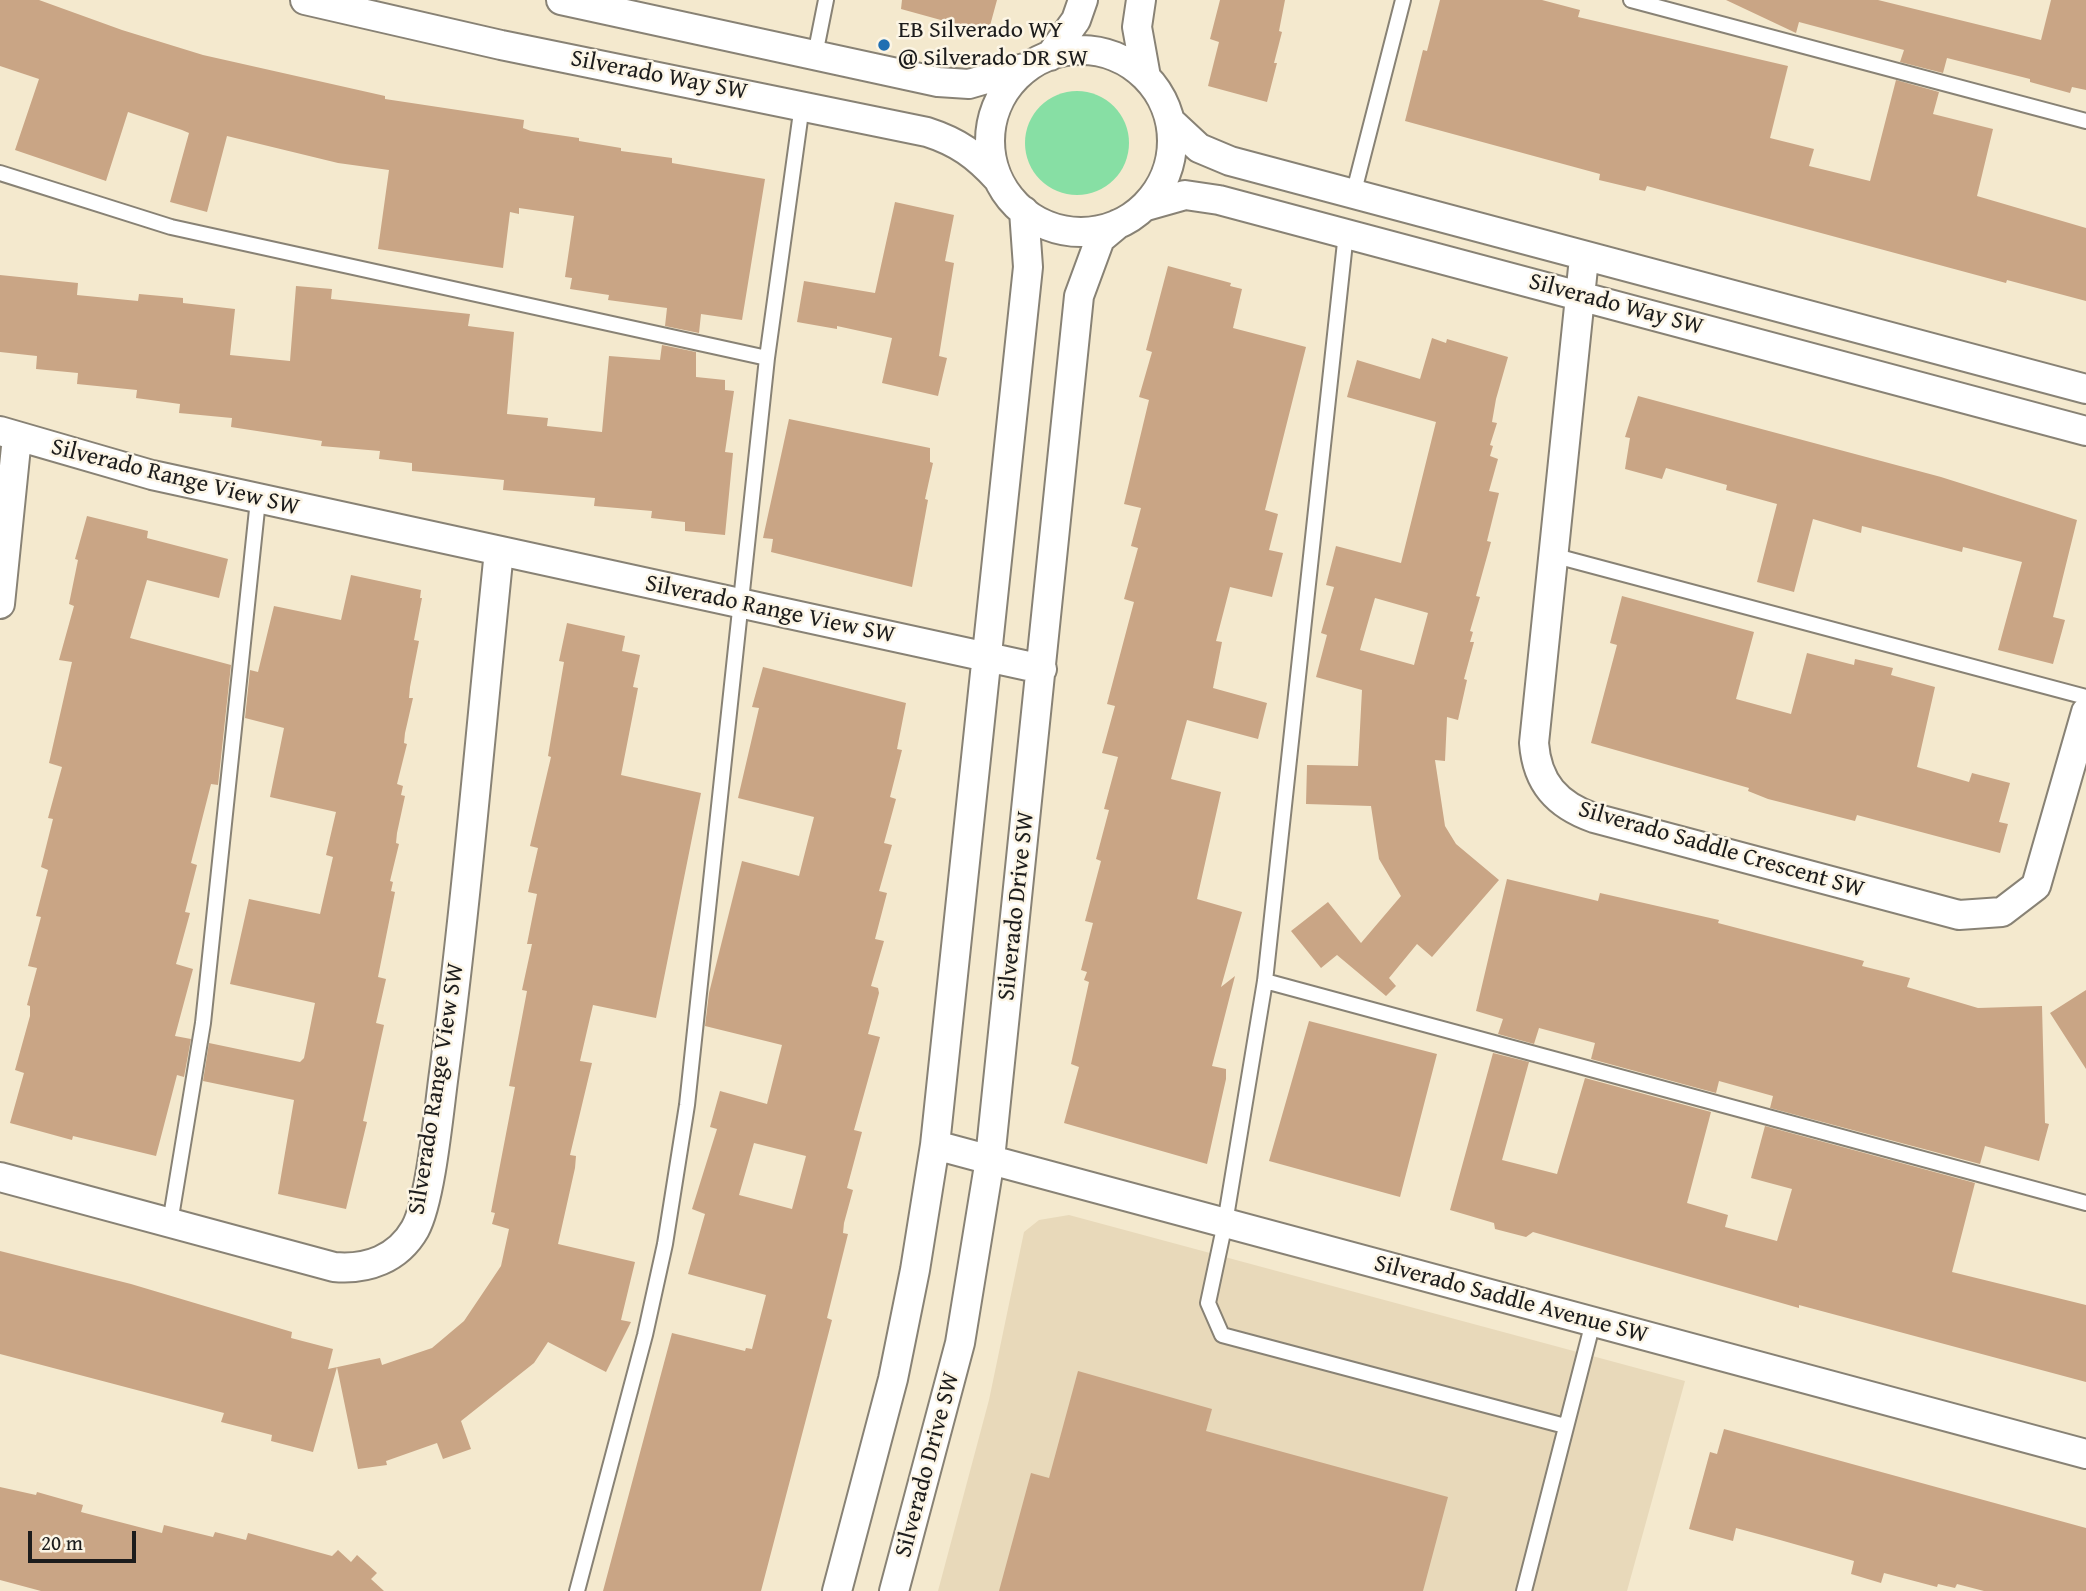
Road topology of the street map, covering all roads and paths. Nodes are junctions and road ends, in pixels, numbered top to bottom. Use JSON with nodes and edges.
{"nodes":[{"id":1,"x":305,"y":0,"type":"edge"},
{"id":2,"x":561,"y":0,"type":"edge"},
{"id":3,"x":826,"y":0,"type":"edge"},
{"id":4,"x":1083,"y":0,"type":"edge"},
{"id":5,"x":1141,"y":0,"type":"edge"},
{"id":6,"x":1404,"y":0,"type":"edge"},
{"id":7,"x":1631,"y":0,"type":"edge"},
{"id":8,"x":815,"y":55,"type":"junction"},
{"id":9,"x":1040,"y":61,"type":"junction"},
{"id":10,"x":1146,"y":77,"type":"junction"},
{"id":11,"x":802,"y":105,"type":"junction"},
{"id":12,"x":1170,"y":121,"type":"junction"},
{"id":13,"x":2086,"y":121,"type":"edge"},
{"id":14,"x":0,"y":173,"type":"edge"},
{"id":15,"x":998,"y":179,"type":"junction"},
{"id":16,"x":1353,"y":195,"type":"junction"},
{"id":17,"x":1146,"y":205,"type":"junction"},
{"id":18,"x":1024,"y":211,"type":"junction"},
{"id":19,"x":1118,"y":224,"type":"junction"},
{"id":20,"x":1346,"y":233,"type":"junction"},
{"id":21,"x":1584,"y":258,"type":"junction"},
{"id":22,"x":1579,"y":295,"type":"junction"},
{"id":23,"x":767,"y":358,"type":"junction"},
{"id":24,"x":2086,"y":389,"type":"edge"},
{"id":25,"x":2086,"y":431,"type":"edge"},
{"id":26,"x":8,"y":434,"type":"edge"},
{"id":27,"x":258,"y":500,"type":"junction"},
{"id":28,"x":499,"y":551,"type":"junction"},
{"id":29,"x":1552,"y":555,"type":"junction"},
{"id":30,"x":740,"y":603,"type":"junction"},
{"id":31,"x":0,"y":604,"type":"edge"},
{"id":32,"x":986,"y":657,"type":"junction"},
{"id":33,"x":1042,"y":669,"type":"junction"},
{"id":34,"x":2086,"y":697,"type":"edge"},
{"id":35,"x":2086,"y":712,"type":"edge"},
{"id":36,"x":1265,"y":981,"type":"junction"},
{"id":37,"x":935,"y":1144,"type":"junction"},
{"id":38,"x":990,"y":1159,"type":"junction"},
{"id":39,"x":0,"y":1177,"type":"edge"},
{"id":40,"x":2086,"y":1203,"type":"edge"},
{"id":41,"x":170,"y":1223,"type":"junction"},
{"id":42,"x":1225,"y":1223,"type":"junction"},
{"id":43,"x":1593,"y":1322,"type":"junction"},
{"id":44,"x":1565,"y":1426,"type":"junction"},
{"id":45,"x":2086,"y":1454,"type":"edge"},
{"id":46,"x":577,"y":1591,"type":"edge"},
{"id":47,"x":836,"y":1591,"type":"edge"},
{"id":48,"x":894,"y":1591,"type":"edge"},
{"id":49,"x":1524,"y":1591,"type":"edge"}],
"edges":[{"from":1,"to":11,"type":"street","name":"Silverado Way SW"},
{"from":2,"to":8,"type":"street"},
{"from":3,"to":8,"type":"lane"},
{"from":4,"to":9,"type":"street"},
{"from":5,"to":10,"type":"street"},
{"from":6,"to":16,"type":"lane"},
{"from":7,"to":13,"type":"lane"},
{"from":8,"to":9,"type":"street"},
{"from":9,"to":10,"type":"street"},
{"from":9,"to":15,"type":"street"},
{"from":10,"to":12,"type":"street"},
{"from":11,"to":15,"type":"street","name":"Silverado Way SW"},
{"from":11,"to":23,"type":"lane"},
{"from":12,"to":16,"type":"street","name":"Silverado Way SW"},
{"from":12,"to":17,"type":"street"},
{"from":14,"to":23,"type":"lane"},
{"from":15,"to":18,"type":"street"},
{"from":16,"to":21,"type":"street","name":"Silverado Way SW"},
{"from":17,"to":19,"type":"street"},
{"from":17,"to":20,"type":"street","name":"Silverado Way SW"},
{"from":18,"to":19,"type":"street"},
{"from":18,"to":32,"type":"street"},
{"from":19,"to":33,"type":"street","name":"Silverado Drive SW"},
{"from":20,"to":22,"type":"street","name":"Silverado Way SW"},
{"from":20,"to":36,"type":"lane"},
{"from":21,"to":22,"type":"street","name":"Silverado Saddle Crescent SW"},
{"from":21,"to":24,"type":"street","name":"Silverado Way SW"},
{"from":22,"to":25,"type":"street","name":"Silverado Way SW"},
{"from":22,"to":29,"type":"street","name":"Silverado Saddle Crescent SW"},
{"from":23,"to":30,"type":"lane"},
{"from":26,"to":27,"type":"street","name":"Silverado Range View SW"},
{"from":26,"to":31,"type":"street","name":"Silverado Range View SW"},
{"from":27,"to":28,"type":"street","name":"Silverado Range View SW"},
{"from":27,"to":41,"type":"lane"},
{"from":28,"to":30,"type":"street","name":"Silverado Range View SW"},
{"from":28,"to":41,"type":"street","name":"Silverado Range View SW"},
{"from":29,"to":34,"type":"lane"},
{"from":29,"to":35,"type":"street","name":"Silverado Saddle Crescent SW"},
{"from":30,"to":32,"type":"street","name":"Silverado Range View SW"},
{"from":30,"to":46,"type":"lane"},
{"from":32,"to":33,"type":"street","name":"Silverado Range View SW"},
{"from":32,"to":37,"type":"street"},
{"from":33,"to":38,"type":"street","name":"Silverado Drive SW"},
{"from":36,"to":40,"type":"lane"},
{"from":36,"to":42,"type":"lane"},
{"from":37,"to":38,"type":"street","name":"Silverado Saddle Avenue SW"},
{"from":37,"to":47,"type":"street"},
{"from":38,"to":42,"type":"street","name":"Silverado Saddle Avenue SW"},
{"from":38,"to":48,"type":"street","name":"Silverado Drive SW"},
{"from":39,"to":41,"type":"street","name":"Silverado Range View SW"},
{"from":42,"to":43,"type":"street","name":"Silverado Saddle Avenue SW"},
{"from":42,"to":44,"type":"lane"},
{"from":43,"to":44,"type":"lane"},
{"from":43,"to":45,"type":"street","name":"Silverado Saddle Avenue SW"},
{"from":44,"to":49,"type":"lane"}]}
